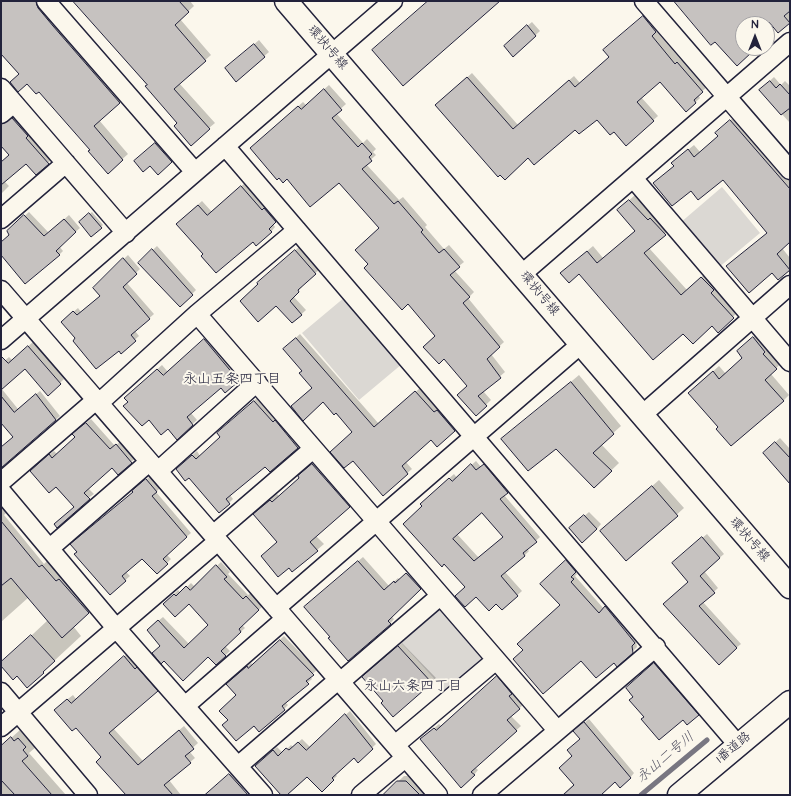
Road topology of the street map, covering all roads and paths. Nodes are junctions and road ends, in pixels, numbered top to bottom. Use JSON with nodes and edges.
{"nodes":[{"id":1,"x":46,"y":1,"type":"edge"},
{"id":2,"x":286,"y":1,"type":"edge"},
{"id":3,"x":393,"y":1,"type":"edge"},
{"id":4,"x":644,"y":1,"type":"edge"},
{"id":5,"x":790,"y":42,"type":"edge"},
{"id":6,"x":332,"y":54,"type":"junction"},
{"id":7,"x":1,"y":88,"type":"edge"},
{"id":8,"x":727,"y":97,"type":"junction"},
{"id":9,"x":8,"y":109,"type":"edge"},
{"id":10,"x":225,"y":146,"type":"junction"},
{"id":11,"x":66,"y":164,"type":"junction"},
{"id":12,"x":790,"y":170,"type":"edge"},
{"id":13,"x":195,"y":172,"type":"junction"},
{"id":14,"x":633,"y":178,"type":"junction"},
{"id":15,"x":1,"y":219,"type":"edge"},
{"id":16,"x":297,"y":230,"type":"junction"},
{"id":17,"x":126,"y":232,"type":"junction"},
{"id":18,"x":522,"y":274,"type":"junction"},
{"id":19,"x":790,"y":285,"type":"edge"},
{"id":20,"x":1,"y":290,"type":"edge"},
{"id":21,"x":197,"y":314,"type":"junction"},
{"id":22,"x":26,"y":318,"type":"junction"},
{"id":23,"x":752,"y":318,"type":"junction"},
{"id":24,"x":1,"y":340,"type":"edge"},
{"id":25,"x":581,"y":344,"type":"junction"},
{"id":26,"x":790,"y":362,"type":"edge"},
{"id":27,"x":257,"y":382,"type":"junction"},
{"id":28,"x":97,"y":402,"type":"junction"},
{"id":29,"x":642,"y":415,"type":"junction"},
{"id":30,"x":475,"y":436,"type":"junction"},
{"id":31,"x":314,"y":450,"type":"junction"},
{"id":32,"x":153,"y":466,"type":"junction"},
{"id":33,"x":1,"y":482,"type":"edge"},
{"id":34,"x":1,"y":491,"type":"edge"},
{"id":35,"x":376,"y":520,"type":"junction"},
{"id":36,"x":216,"y":538,"type":"junction"},
{"id":37,"x":50,"y":548,"type":"junction"},
{"id":38,"x":790,"y":587,"type":"edge"},
{"id":39,"x":440,"y":596,"type":"junction"},
{"id":40,"x":280,"y":614,"type":"junction"},
{"id":41,"x":116,"y":628,"type":"junction"},
{"id":42,"x":656,"y":646,"type":"junction"},
{"id":43,"x":496,"y":660,"type":"junction"},
{"id":44,"x":339,"y":681,"type":"junction"},
{"id":45,"x":1,"y":692,"type":"edge"},
{"id":46,"x":790,"y":702,"type":"edge"},
{"id":47,"x":186,"y":706,"type":"junction"},
{"id":48,"x":18,"y":712,"type":"junction"},
{"id":49,"x":1,"y":727,"type":"edge"},
{"id":50,"x":557,"y":730,"type":"junction"},
{"id":51,"x":738,"y":745,"type":"junction"},
{"id":52,"x":400,"y":752,"type":"junction"},
{"id":53,"x":238,"y":766,"type":"junction"},
{"id":54,"x":88,"y":795,"type":"edge"},
{"id":55,"x":264,"y":795,"type":"edge"},
{"id":56,"x":361,"y":795,"type":"edge"},
{"id":57,"x":438,"y":795,"type":"edge"},
{"id":58,"x":482,"y":795,"type":"edge"},
{"id":59,"x":679,"y":795,"type":"edge"}],
"edges":[{"from":1,"to":13,"type":"street"},
{"from":2,"to":6,"type":"main road","name":"環状1号線"},
{"from":3,"to":6,"type":"street"},
{"from":4,"to":8,"type":"street"},
{"from":5,"to":8,"type":"street"},
{"from":6,"to":10,"type":"street"},
{"from":6,"to":18,"type":"main road","name":"環状1号線"},
{"from":7,"to":9,"type":"street"},
{"from":8,"to":12,"type":"street"},
{"from":8,"to":14,"type":"street"},
{"from":9,"to":11,"type":"street"},
{"from":10,"to":13,"type":"street"},
{"from":10,"to":16,"type":"street"},
{"from":11,"to":15,"type":"street"},
{"from":11,"to":17,"type":"street"},
{"from":13,"to":17,"type":"street"},
{"from":14,"to":18,"type":"street"},
{"from":14,"to":23,"type":"street"},
{"from":16,"to":21,"type":"street"},
{"from":16,"to":30,"type":"street"},
{"from":17,"to":22,"type":"street"},
{"from":18,"to":25,"type":"main road","name":"環状1号線"},
{"from":19,"to":23,"type":"street"},
{"from":20,"to":22,"type":"street"},
{"from":21,"to":27,"type":"street"},
{"from":21,"to":28,"type":"street"},
{"from":22,"to":24,"type":"street"},
{"from":22,"to":28,"type":"street"},
{"from":23,"to":26,"type":"street"},
{"from":23,"to":29,"type":"street"},
{"from":25,"to":29,"type":"main road","name":"環状1号線"},
{"from":25,"to":30,"type":"street"},
{"from":27,"to":31,"type":"street"},
{"from":27,"to":32,"type":"street"},
{"from":28,"to":32,"type":"street"},
{"from":28,"to":33,"type":"street"},
{"from":29,"to":38,"type":"main road","name":"環状1号線"},
{"from":30,"to":35,"type":"street"},
{"from":30,"to":42,"type":"street"},
{"from":31,"to":35,"type":"street"},
{"from":31,"to":36,"type":"street"},
{"from":32,"to":36,"type":"street"},
{"from":32,"to":37,"type":"street"},
{"from":34,"to":37,"type":"street"},
{"from":35,"to":39,"type":"street"},
{"from":35,"to":40,"type":"street"},
{"from":36,"to":40,"type":"street"},
{"from":36,"to":41,"type":"street"},
{"from":37,"to":41,"type":"street"},
{"from":39,"to":43,"type":"street"},
{"from":39,"to":44,"type":"street"},
{"from":40,"to":44,"type":"street"},
{"from":40,"to":47,"type":"street"},
{"from":41,"to":47,"type":"street"},
{"from":41,"to":48,"type":"street"},
{"from":42,"to":50,"type":"street"},
{"from":42,"to":51,"type":"street"},
{"from":43,"to":50,"type":"street"},
{"from":43,"to":52,"type":"street"},
{"from":44,"to":52,"type":"street"},
{"from":44,"to":53,"type":"street"},
{"from":45,"to":48,"type":"street"},
{"from":46,"to":51,"type":"main road","name":"1番道路"},
{"from":47,"to":53,"type":"street"},
{"from":48,"to":49,"type":"street"},
{"from":48,"to":54,"type":"street"},
{"from":50,"to":58,"type":"street"},
{"from":51,"to":59,"type":"main road","name":"1番道路"},
{"from":52,"to":56,"type":"street"},
{"from":52,"to":57,"type":"street"},
{"from":53,"to":55,"type":"street"}]}
